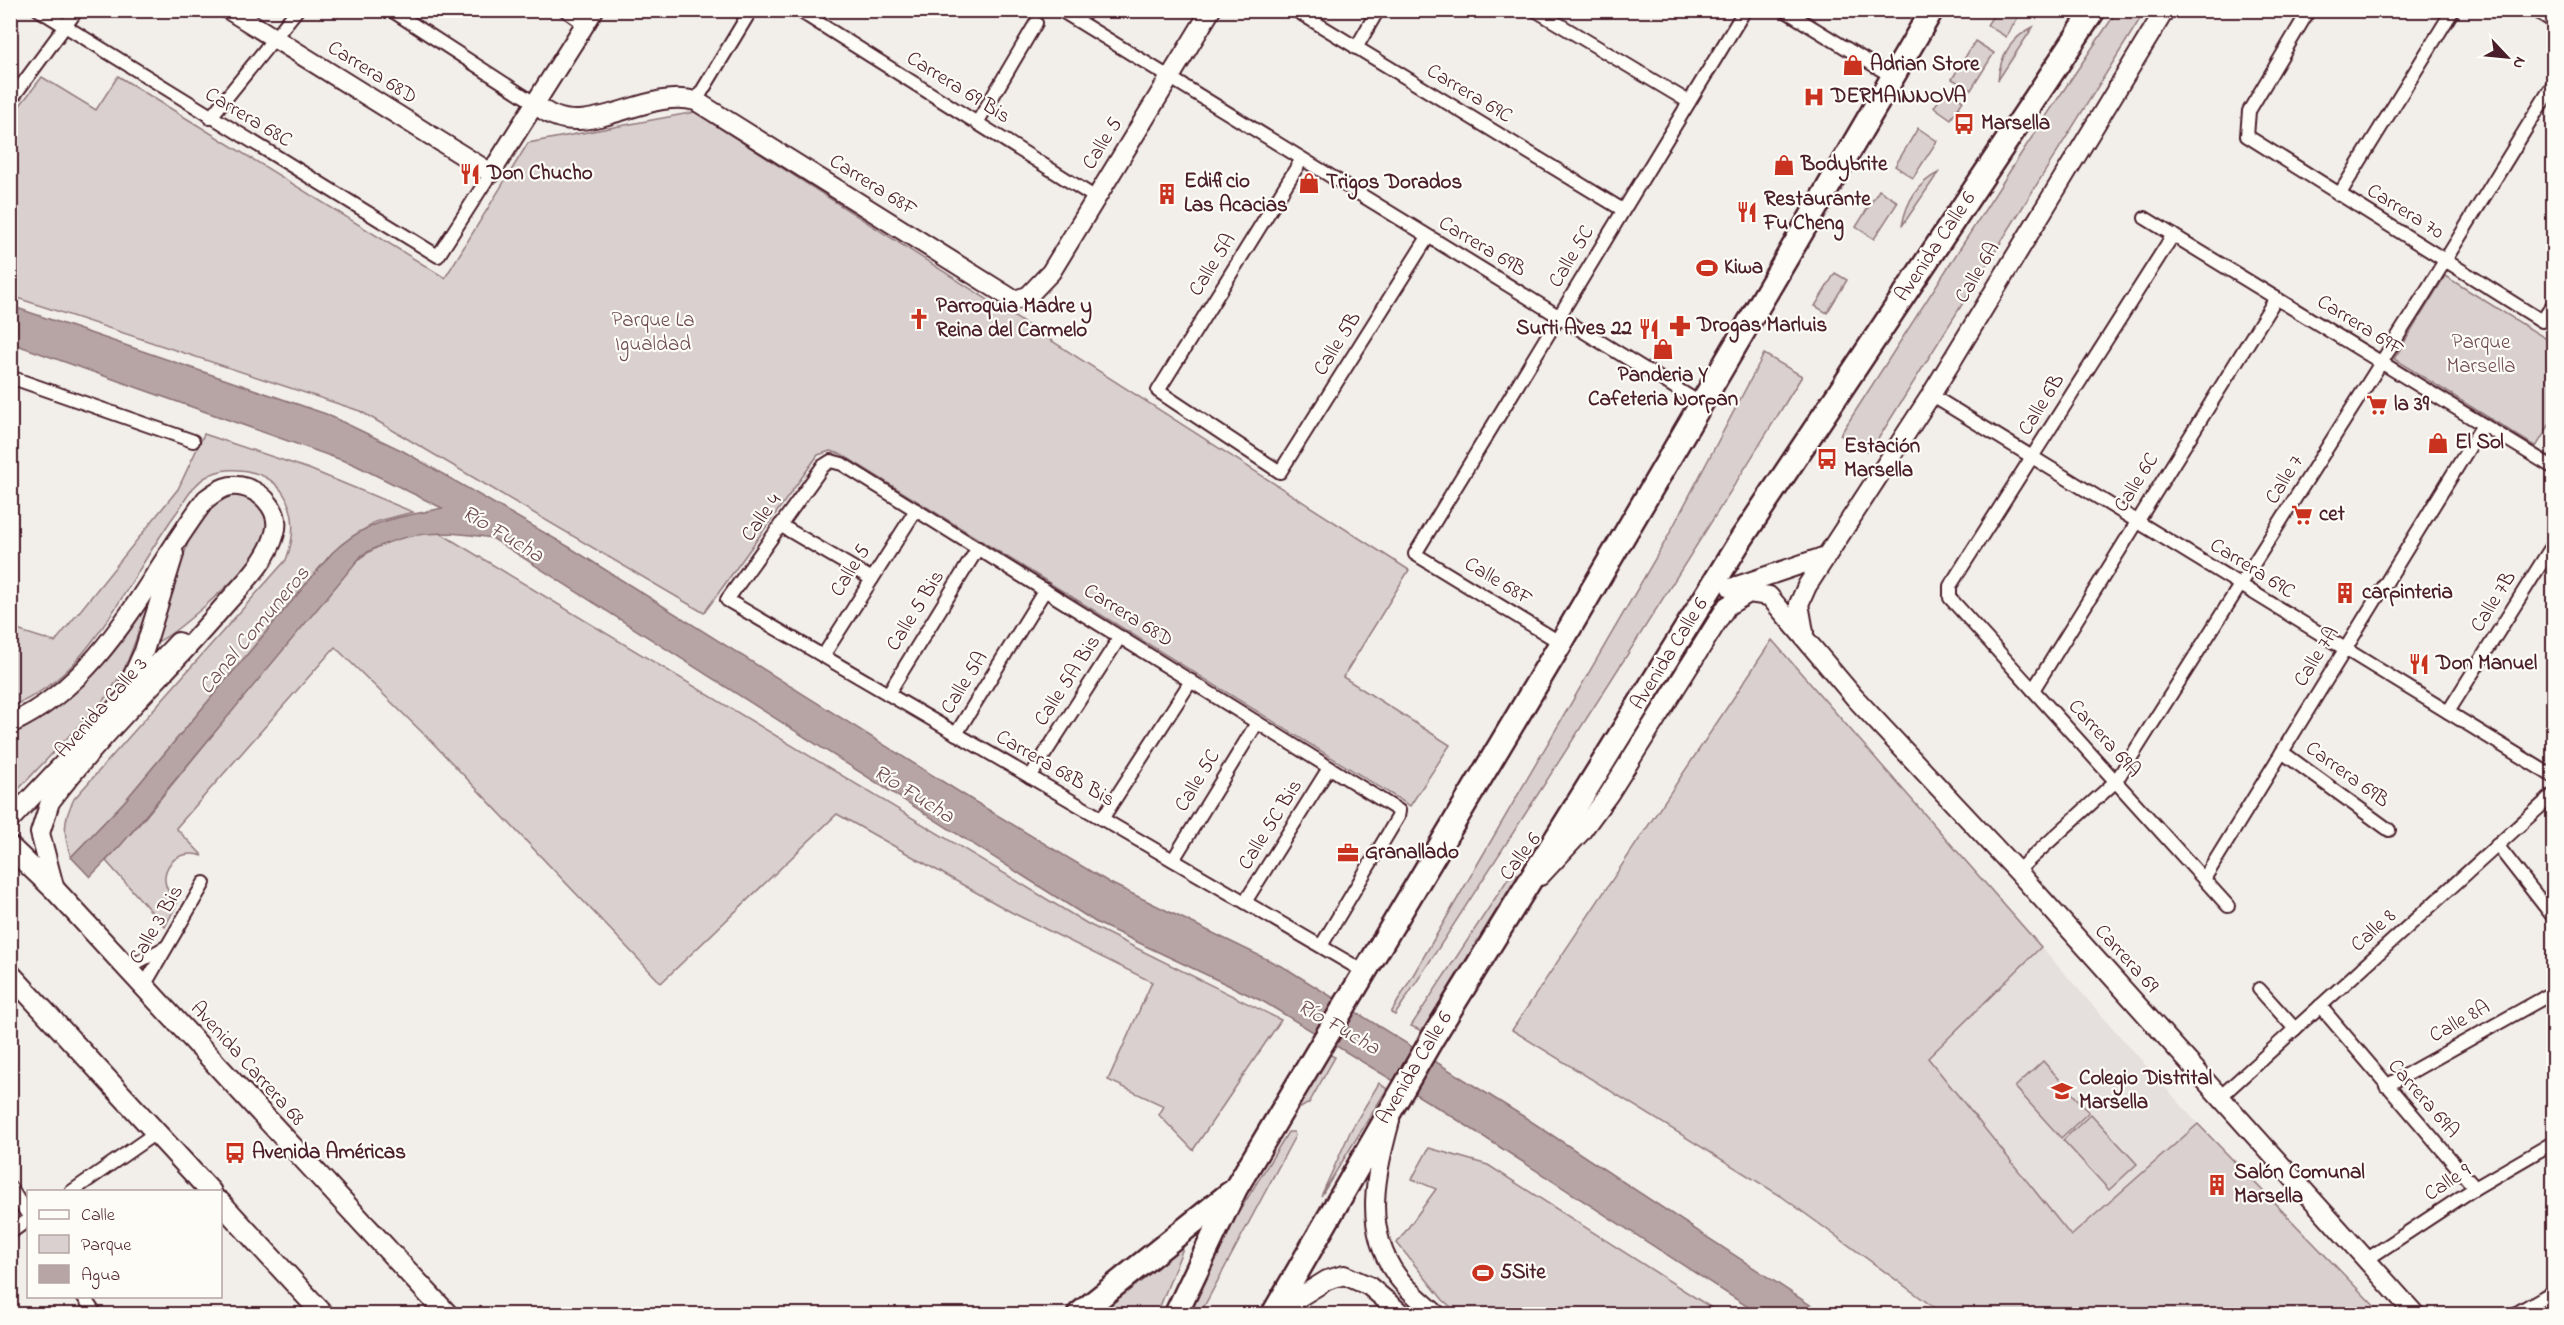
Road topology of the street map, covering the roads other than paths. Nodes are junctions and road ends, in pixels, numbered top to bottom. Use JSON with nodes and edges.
{"nodes":[{"id":1,"x":39,"y":10,"type":"edge"},
{"id":2,"x":77,"y":10,"type":"edge"},
{"id":3,"x":229,"y":10,"type":"edge"},
{"id":4,"x":297,"y":10,"type":"edge"},
{"id":5,"x":391,"y":10,"type":"edge"},
{"id":6,"x":565,"y":10,"type":"edge"},
{"id":7,"x":751,"y":10,"type":"edge"},
{"id":8,"x":798,"y":10,"type":"edge"},
{"id":9,"x":1060,"y":10,"type":"edge"},
{"id":10,"x":1211,"y":10,"type":"edge"},
{"id":11,"x":1295,"y":10,"type":"edge"},
{"id":12,"x":1378,"y":10,"type":"edge"},
{"id":13,"x":1535,"y":10,"type":"edge"},
{"id":14,"x":1744,"y":10,"type":"edge"},
{"id":15,"x":1784,"y":10,"type":"edge"},
{"id":16,"x":1932,"y":10,"type":"edge"},
{"id":17,"x":2094,"y":10,"type":"edge"},
{"id":18,"x":2165,"y":10,"type":"edge"},
{"id":19,"x":2309,"y":10,"type":"edge"},
{"id":20,"x":2453,"y":10,"type":"edge"},
{"id":21,"x":2535,"y":10,"type":"edge"},
{"id":22,"x":589,"y":17,"type":"edge"},
{"id":23,"x":2553,"y":22,"type":"edge"},
{"id":24,"x":1036,"y":23,"type":"dead end"},
{"id":25,"x":64,"y":27,"type":"junction"},
{"id":26,"x":273,"y":38,"type":"junction"},
{"id":27,"x":1356,"y":48,"type":"junction"},
{"id":28,"x":1893,"y":77,"type":"junction"},
{"id":29,"x":1170,"y":78,"type":"junction"},
{"id":30,"x":2553,"y":82,"type":"edge"},
{"id":31,"x":10,"y":101,"type":"edge"},
{"id":32,"x":696,"y":101,"type":"junction"},
{"id":33,"x":1689,"y":102,"type":"junction"},
{"id":34,"x":536,"y":104,"type":"junction"},
{"id":35,"x":210,"y":118,"type":"junction"},
{"id":36,"x":977,"y":123,"type":"junction"},
{"id":37,"x":1302,"y":159,"type":"junction"},
{"id":38,"x":490,"y":173,"type":"junction"},
{"id":39,"x":2339,"y":195,"type":"junction"},
{"id":40,"x":1096,"y":198,"type":"junction"},
{"id":41,"x":1623,"y":210,"type":"junction"},
{"id":42,"x":2145,"y":218,"type":"dead end"},
{"id":43,"x":2173,"y":235,"type":"junction"},
{"id":44,"x":1428,"y":237,"type":"junction"},
{"id":45,"x":2445,"y":260,"type":"junction"},
{"id":46,"x":1028,"y":296,"type":"joint"},
{"id":47,"x":2276,"y":298,"type":"junction"},
{"id":48,"x":2553,"y":303,"type":"edge"},
{"id":49,"x":1558,"y":317,"type":"junction"},
{"id":50,"x":2381,"y":363,"type":"junction"},
{"id":51,"x":10,"y":377,"type":"edge"},
{"id":52,"x":1931,"y":395,"type":"junction"},
{"id":53,"x":1700,"y":403,"type":"junction"},
{"id":54,"x":2483,"y":425,"type":"junction"},
{"id":55,"x":193,"y":441,"type":"dead end"},
{"id":56,"x":2033,"y":457,"type":"junction"},
{"id":57,"x":831,"y":460,"type":"joint"},
{"id":58,"x":2553,"y":468,"type":"edge"},
{"id":59,"x":1280,"y":472,"type":"joint"},
{"id":60,"x":916,"y":510,"type":"junction"},
{"id":61,"x":2136,"y":521,"type":"junction"},
{"id":62,"x":186,"y":525,"type":"junction"},
{"id":63,"x":780,"y":525,"type":"junction"},
{"id":64,"x":2553,"y":543,"type":"edge"},
{"id":65,"x":1738,"y":544,"type":"junction"},
{"id":66,"x":978,"y":548,"type":"junction"},
{"id":67,"x":1415,"y":554,"type":"joint"},
{"id":68,"x":1826,"y":556,"type":"junction"},
{"id":69,"x":249,"y":575,"type":"junction"},
{"id":70,"x":872,"y":579,"type":"junction"},
{"id":71,"x":2241,"y":585,"type":"junction"},
{"id":72,"x":1045,"y":590,"type":"junction"},
{"id":73,"x":1758,"y":592,"type":"joint"},
{"id":74,"x":1722,"y":596,"type":"junction"},
{"id":75,"x":1950,"y":598,"type":"joint"},
{"id":76,"x":727,"y":600,"type":"joint"},
{"id":77,"x":1804,"y":634,"type":"junction"},
{"id":78,"x":1120,"y":637,"type":"junction"},
{"id":79,"x":1561,"y":643,"type":"junction"},
{"id":80,"x":2345,"y":649,"type":"junction"},
{"id":81,"x":823,"y":656,"type":"junction"},
{"id":82,"x":1191,"y":681,"type":"junction"},
{"id":83,"x":2033,"y":690,"type":"junction"},
{"id":84,"x":888,"y":694,"type":"junction"},
{"id":85,"x":115,"y":709,"type":"junction"},
{"id":86,"x":2448,"y":712,"type":"junction"},
{"id":87,"x":1257,"y":723,"type":"junction"},
{"id":88,"x":10,"y":724,"type":"edge"},
{"id":89,"x":956,"y":734,"type":"junction"},
{"id":90,"x":2282,"y":752,"type":"junction"},
{"id":91,"x":1329,"y":768,"type":"junction"},
{"id":92,"x":1030,"y":777,"type":"junction"},
{"id":93,"x":2553,"y":777,"type":"edge"},
{"id":94,"x":2116,"y":781,"type":"junction"},
{"id":95,"x":2553,"y":794,"type":"edge"},
{"id":96,"x":1102,"y":819,"type":"junction"},
{"id":97,"x":10,"y":820,"type":"edge"},
{"id":98,"x":2390,"y":830,"type":"dead end"},
{"id":99,"x":2497,"y":845,"type":"junction"},
{"id":100,"x":10,"y":847,"type":"edge"},
{"id":101,"x":1173,"y":860,"type":"junction"},
{"id":102,"x":2017,"y":872,"type":"junction"},
{"id":103,"x":2204,"y":879,"type":"junction"},
{"id":104,"x":204,"y":883,"type":"dead end"},
{"id":105,"x":55,"y":890,"type":"junction"},
{"id":106,"x":1245,"y":902,"type":"junction"},
{"id":107,"x":1514,"y":904,"type":"junction"},
{"id":108,"x":2228,"y":906,"type":"dead end"},
{"id":109,"x":2553,"y":918,"type":"edge"},
{"id":110,"x":168,"y":946,"type":"junction"},
{"id":111,"x":1321,"y":946,"type":"junction"},
{"id":112,"x":128,"y":968,"type":"junction"},
{"id":113,"x":1363,"y":971,"type":"junction"},
{"id":114,"x":10,"y":974,"type":"edge"},
{"id":115,"x":144,"y":986,"type":"junction"},
{"id":116,"x":2259,"y":989,"type":"dead end"},
{"id":117,"x":2553,"y":992,"type":"edge"},
{"id":118,"x":2320,"y":1006,"type":"junction"},
{"id":119,"x":2295,"y":1029,"type":"junction"},
{"id":120,"x":2386,"y":1086,"type":"junction"},
{"id":121,"x":2220,"y":1097,"type":"junction"},
{"id":122,"x":1396,"y":1100,"type":"junction"},
{"id":123,"x":157,"y":1132,"type":"junction"},
{"id":124,"x":2553,"y":1142,"type":"edge"},
{"id":125,"x":10,"y":1187,"type":"edge"},
{"id":126,"x":1236,"y":1188,"type":"junction"},
{"id":127,"x":2475,"y":1188,"type":"junction"},
{"id":128,"x":72,"y":1190,"type":"edge"},
{"id":129,"x":210,"y":1190,"type":"edge"},
{"id":130,"x":222,"y":1204,"type":"edge"},
{"id":131,"x":27,"y":1213,"type":"edge"},
{"id":132,"x":27,"y":1221,"type":"edge"},
{"id":133,"x":10,"y":1233,"type":"edge"},
{"id":134,"x":2366,"y":1260,"type":"junction"},
{"id":135,"x":2553,"y":1291,"type":"edge"},
{"id":136,"x":84,"y":1298,"type":"edge"},
{"id":137,"x":95,"y":1314,"type":"edge"},
{"id":138,"x":323,"y":1314,"type":"edge"},
{"id":139,"x":447,"y":1314,"type":"edge"},
{"id":140,"x":1079,"y":1314,"type":"edge"},
{"id":141,"x":1176,"y":1314,"type":"edge"},
{"id":142,"x":1274,"y":1314,"type":"edge"},
{"id":143,"x":1402,"y":1314,"type":"edge"},
{"id":144,"x":1437,"y":1314,"type":"edge"},
{"id":145,"x":2415,"y":1314,"type":"edge"},
{"id":146,"x":2515,"y":1314,"type":"edge"}],
"edges":[{"from":1,"to":25,"type":"street","name":"Carrera 68C"},
{"from":2,"to":25,"type":"street"},
{"from":3,"to":26,"type":"street","name":"Carrera 68D"},
{"from":4,"to":26,"type":"street"},
{"from":5,"to":34,"type":"street"},
{"from":6,"to":22,"type":"street"},
{"from":7,"to":32,"type":"street"},
{"from":8,"to":36,"type":"street","name":"Carrera 69 Bis"},
{"from":9,"to":29,"type":"street","name":"Carrera 69B"},
{"from":10,"to":29,"type":"street","name":"Calle 5"},
{"from":11,"to":27,"type":"street","name":"Carrera 69C"},
{"from":12,"to":27,"type":"street"},
{"from":13,"to":33,"type":"street"},
{"from":14,"to":33,"type":"street","name":"Calle 5C"},
{"from":15,"to":28,"type":"street"},
{"from":16,"to":28,"type":"highway"},
{"from":17,"to":65,"type":"highway","name":"Avenida Calle 6"},
{"from":18,"to":52,"type":"street","name":"Calle 6A"},
{"from":19,"to":39,"type":"street","name":"Carrera 70"},
{"from":20,"to":39,"type":"street"},
{"from":21,"to":23,"type":"street"},
{"from":22,"to":34,"type":"street"},
{"from":24,"to":36,"type":"street"},
{"from":25,"to":31,"type":"street"},
{"from":25,"to":35,"type":"street","name":"Carrera 68C"},
{"from":26,"to":35,"type":"street"},
{"from":26,"to":38,"type":"street","name":"Carrera 68D"},
{"from":27,"to":41,"type":"street","name":"Carrera 69C"},
{"from":28,"to":53,"type":"highway"},
{"from":29,"to":37,"type":"street","name":"Carrera 69B"},
{"from":29,"to":40,"type":"street","name":"Calle 5"},
{"from":30,"to":45,"type":"street","name":"Calle 7"},
{"from":32,"to":34,"type":"street"},
{"from":32,"to":46,"type":"street","name":"Carrera 68F"},
{"from":33,"to":41,"type":"street","name":"Calle 5C"},
{"from":34,"to":38,"type":"street"},
{"from":35,"to":38,"type":"street","name":"Carrera 68C"},
{"from":36,"to":40,"type":"street","name":"Carrera 69 Bis"},
{"from":37,"to":44,"type":"street","name":"Carrera 69B"},
{"from":37,"to":59,"type":"street","name":"Calle 5A"},
{"from":39,"to":45,"type":"street","name":"Carrera 70"},
{"from":40,"to":46,"type":"street","name":"Calle 5"},
{"from":41,"to":49,"type":"street","name":"Calle 5C"},
{"from":42,"to":43,"type":"street","name":"Carrera 69F"},
{"from":43,"to":47,"type":"street","name":"Carrera 69F"},
{"from":43,"to":56,"type":"street","name":"Calle 6B"},
{"from":44,"to":49,"type":"street","name":"Carrera 69B"},
{"from":44,"to":59,"type":"street","name":"Calle 5B"},
{"from":45,"to":48,"type":"street","name":"Carrera 70"},
{"from":45,"to":50,"type":"street","name":"Calle 7"},
{"from":47,"to":50,"type":"street","name":"Carrera 69F"},
{"from":47,"to":61,"type":"street","name":"Calle 6C"},
{"from":49,"to":53,"type":"street","name":"Carrera 69B"},
{"from":49,"to":67,"type":"street","name":"Calle 5C"},
{"from":50,"to":54,"type":"street","name":"Carrera 69F"},
{"from":50,"to":71,"type":"street","name":"Calle 7"},
{"from":51,"to":55,"type":"street"},
{"from":52,"to":56,"type":"street","name":"Carrera 69C"},
{"from":52,"to":68,"type":"street","name":"Calle 6A"},
{"from":53,"to":79,"type":"highway"},
{"from":54,"to":58,"type":"street","name":"Carrera 69F"},
{"from":54,"to":80,"type":"street","name":"Calle 7A"},
{"from":56,"to":61,"type":"street","name":"Carrera 69C"},
{"from":56,"to":75,"type":"street","name":"Calle 6B"},
{"from":57,"to":60,"type":"street","name":"Carrera 68D"},
{"from":57,"to":63,"type":"street","name":"Calle 4"},
{"from":60,"to":66,"type":"street","name":"Carrera 68D"},
{"from":60,"to":70,"type":"street","name":"Calle 5"},
{"from":61,"to":71,"type":"street","name":"Carrera 69C"},
{"from":61,"to":83,"type":"street","name":"Calle 6C"},
{"from":62,"to":69,"type":"street","name":"Avenida Calle 3"},
{"from":62,"to":85,"type":"street","name":"Avenida Calle 3"},
{"from":62,"to":88,"type":"street","name":"Avenida Calle 3"},
{"from":63,"to":70,"type":"street"},
{"from":63,"to":76,"type":"street","name":"Calle 4"},
{"from":64,"to":86,"type":"street","name":"Calle 7B"},
{"from":65,"to":74,"type":"highway"},
{"from":65,"to":107,"type":"highway","name":"Avenida Calle 6"},
{"from":66,"to":72,"type":"street","name":"Carrera 68D"},
{"from":66,"to":84,"type":"street","name":"Calle 5 Bis"},
{"from":67,"to":79,"type":"street","name":"Calle 68F"},
{"from":68,"to":74,"type":"street","name":"Calle 6"},
{"from":68,"to":77,"type":"street","name":"Carrera 69"},
{"from":69,"to":85,"type":"street","name":"Avenida Calle 3"},
{"from":69,"to":105,"type":"street","name":"Avenida Calle 3"},
{"from":70,"to":81,"type":"street","name":"Calle 5"},
{"from":71,"to":80,"type":"street","name":"Carrera 69C"},
{"from":71,"to":94,"type":"street","name":"Calle 7"},
{"from":72,"to":78,"type":"street","name":"Carrera 68D"},
{"from":72,"to":89,"type":"street","name":"Calle 5A"},
{"from":73,"to":77,"type":"street","name":"Carrera 69"},
{"from":73,"to":107,"type":"street","name":"Calle 6"},
{"from":74,"to":107,"type":"street","name":"Calle 6"},
{"from":75,"to":83,"type":"street","name":"Carrera 69A"},
{"from":76,"to":81,"type":"street","name":"Carrera 68B Bis"},
{"from":77,"to":102,"type":"street","name":"Carrera 69"},
{"from":78,"to":82,"type":"street","name":"Carrera 68D"},
{"from":78,"to":92,"type":"street","name":"Calle 5A Bis"},
{"from":79,"to":113,"type":"highway"},
{"from":80,"to":86,"type":"street","name":"Carrera 69C"},
{"from":80,"to":90,"type":"street","name":"Calle 7A"},
{"from":81,"to":84,"type":"street","name":"Carrera 68B Bis"},
{"from":82,"to":87,"type":"street","name":"Carrera 68D"},
{"from":82,"to":96,"type":"street"},
{"from":83,"to":94,"type":"street","name":"Carrera 69A"},
{"from":84,"to":89,"type":"street","name":"Carrera 68B Bis"},
{"from":85,"to":97,"type":"street","name":"Avenida Calle 3"},
{"from":86,"to":93,"type":"street","name":"Carrera 69C"},
{"from":87,"to":91,"type":"street","name":"Carrera 68D"},
{"from":87,"to":101,"type":"street","name":"Calle 5C"},
{"from":89,"to":92,"type":"street","name":"Carrera 68B Bis"},
{"from":90,"to":98,"type":"street","name":"Carrera 69B"},
{"from":90,"to":103,"type":"street","name":"Calle 7A"},
{"from":91,"to":106,"type":"street","name":"Calle 5C Bis"},
{"from":91,"to":111,"type":"street","name":"Carrera 68D"},
{"from":92,"to":96,"type":"street","name":"Carrera 68B Bis"},
{"from":94,"to":102,"type":"street","name":"Calle 7"},
{"from":94,"to":103,"type":"street","name":"Carrera 69A"},
{"from":95,"to":99,"type":"street","name":"Calle 8"},
{"from":96,"to":101,"type":"street","name":"Carrera 68B Bis"},
{"from":99,"to":109,"type":"street"},
{"from":99,"to":118,"type":"street","name":"Calle 8"},
{"from":100,"to":105,"type":"main road","name":"Avenida Carrera 68"},
{"from":101,"to":106,"type":"street","name":"Carrera 68B Bis"},
{"from":102,"to":121,"type":"street","name":"Carrera 69"},
{"from":103,"to":108,"type":"street","name":"Carrera 69A"},
{"from":104,"to":110,"type":"street","name":"Calle 3 Bis"},
{"from":105,"to":112,"type":"main road","name":"Avenida Carrera 68"},
{"from":106,"to":111,"type":"street","name":"Carrera 68B Bis"},
{"from":107,"to":122,"type":"highway","name":"Avenida Calle 6"},
{"from":110,"to":112,"type":"street"},
{"from":110,"to":115,"type":"street","name":"Calle 3 Bis"},
{"from":111,"to":113,"type":"street","name":"Carrera 68B Bis"},
{"from":112,"to":115,"type":"main road","name":"Avenida Carrera 68"},
{"from":113,"to":126,"type":"highway"},
{"from":114,"to":123,"type":"main road"},
{"from":115,"to":139,"type":"main road","name":"Avenida Carrera 68"},
{"from":116,"to":119,"type":"street"},
{"from":117,"to":120,"type":"street","name":"Calle 8A"},
{"from":118,"to":119,"type":"street","name":"Calle 8"},
{"from":118,"to":120,"type":"street","name":"Carrera 69A"},
{"from":119,"to":121,"type":"street","name":"Calle 8"},
{"from":120,"to":127,"type":"street","name":"Carrera 69A"},
{"from":121,"to":134,"type":"street","name":"Carrera 69"},
{"from":122,"to":142,"type":"highway","name":"Avenida Calle 6"},
{"from":122,"to":144,"type":"street"},
{"from":123,"to":128,"type":"street"},
{"from":123,"to":129,"type":"main road"},
{"from":124,"to":127,"type":"street","name":"Calle 9"},
{"from":125,"to":131,"type":"street"},
{"from":126,"to":140,"type":"highway"},
{"from":126,"to":141,"type":"highway"},
{"from":127,"to":134,"type":"street","name":"Calle 9"},
{"from":130,"to":138,"type":"main road"},
{"from":132,"to":133,"type":"street"},
{"from":134,"to":145,"type":"street","name":"Carrera 69"},
{"from":135,"to":146,"type":"street"},
{"from":136,"to":137,"type":"street"},
{"from":142,"to":143,"type":"street"}]}
